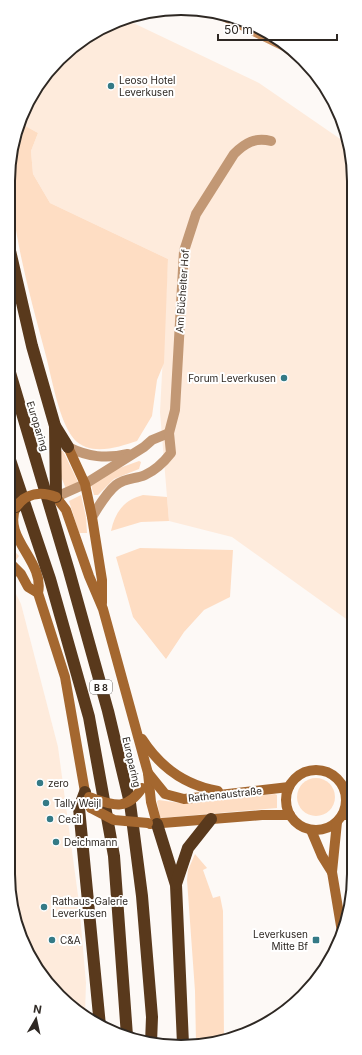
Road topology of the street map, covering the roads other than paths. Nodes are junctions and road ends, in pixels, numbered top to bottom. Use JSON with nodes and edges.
{"nodes":[{"id":1,"x":271,"y":141,"type":"dead end"},
{"id":2,"x":15,"y":273,"type":"edge"},
{"id":3,"x":15,"y":390,"type":"edge"},
{"id":4,"x":55,"y":426,"type":"junction"},
{"id":5,"x":169,"y":433,"type":"junction"},
{"id":6,"x":68,"y":447,"type":"junction"},
{"id":7,"x":135,"y":452,"type":"junction"},
{"id":8,"x":15,"y":475,"type":"edge"},
{"id":9,"x":84,"y":484,"type":"junction"},
{"id":10,"x":56,"y":497,"type":"junction"},
{"id":11,"x":15,"y":510,"type":"edge"},
{"id":12,"x":92,"y":517,"type":"junction"},
{"id":13,"x":15,"y":529,"type":"edge"},
{"id":14,"x":15,"y":568,"type":"edge"},
{"id":15,"x":38,"y":593,"type":"junction"},
{"id":16,"x":102,"y":609,"type":"junction"},
{"id":17,"x":136,"y":731,"type":"junction"},
{"id":18,"x":148,"y":773,"type":"junction"},
{"id":19,"x":344,"y":786,"type":"junction"},
{"id":20,"x":289,"y":787,"type":"junction"},
{"id":21,"x":347,"y":787,"type":"edge"},
{"id":22,"x":230,"y":793,"type":"junction"},
{"id":23,"x":87,"y":795,"type":"junction"},
{"id":24,"x":290,"y":815,"type":"junction"},
{"id":25,"x":347,"y":817,"type":"edge"},
{"id":26,"x":211,"y":819,"type":"junction"},
{"id":27,"x":340,"y":819,"type":"junction"},
{"id":28,"x":152,"y":824,"type":"junction"},
{"id":29,"x":311,"y":830,"type":"junction"},
{"id":30,"x":332,"y":872,"type":"junction"},
{"id":31,"x":176,"y":885,"type":"junction"},
{"id":32,"x":340,"y":920,"type":"edge"},
{"id":33,"x":99,"y":1019,"type":"edge"},
{"id":34,"x":127,"y":1030,"type":"edge"},
{"id":35,"x":151,"y":1037,"type":"edge"},
{"id":36,"x":183,"y":1040,"type":"edge"}],
"edges":[{"from":1,"to":5,"type":"street","name":"Am Büchelter Hof"},
{"from":2,"to":4,"type":"highway"},
{"from":3,"to":35,"type":"highway","name":"Europaring","number":"B 8"},
{"from":4,"to":6,"type":"highway"},
{"from":4,"to":10,"type":"highway"},
{"from":5,"to":7,"type":"street"},
{"from":5,"to":12,"type":"street","name":"Am Büchelter Hof"},
{"from":6,"to":7,"type":"street"},
{"from":6,"to":9,"type":"main road","name":"Europaring"},
{"from":7,"to":9,"type":"street"},
{"from":8,"to":34,"type":"highway","number":"B 8"},
{"from":9,"to":10,"type":"street"},
{"from":9,"to":12,"type":"main road","name":"Europaring"},
{"from":10,"to":11,"type":"main road","bridge":true},
{"from":10,"to":16,"type":"main road","name":"Europaring"},
{"from":12,"to":16,"type":"main road","name":"Europaring"},
{"from":13,"to":15,"type":"main road"},
{"from":14,"to":15,"type":"main road"},
{"from":15,"to":23,"type":"main road"},
{"from":16,"to":17,"type":"main road","name":"Europaring"},
{"from":17,"to":18,"type":"main road","name":"Europaring"},
{"from":17,"to":22,"type":"main road"},
{"from":18,"to":22,"type":"main road","name":"Rathenaustraße"},
{"from":18,"to":23,"type":"main road","bridge":true},
{"from":18,"to":28,"type":"main road","name":"Europaring"},
{"from":19,"to":20,"type":"main road"},
{"from":19,"to":21,"type":"main road"},
{"from":19,"to":27,"type":"main road"},
{"from":20,"to":22,"type":"main road","name":"Rathenaustraße"},
{"from":20,"to":24,"type":"main road"},
{"from":23,"to":28,"type":"main road","bridge":true},
{"from":23,"to":33,"type":"highway"},
{"from":24,"to":26,"type":"main road"},
{"from":24,"to":29,"type":"main road"},
{"from":25,"to":27,"type":"main road"},
{"from":26,"to":28,"type":"main road"},
{"from":26,"to":31,"type":"highway"},
{"from":27,"to":29,"type":"main road"},
{"from":27,"to":30,"type":"main road"},
{"from":28,"to":31,"type":"highway"},
{"from":29,"to":30,"type":"main road"},
{"from":30,"to":32,"type":"main road"},
{"from":31,"to":36,"type":"highway"}]}
